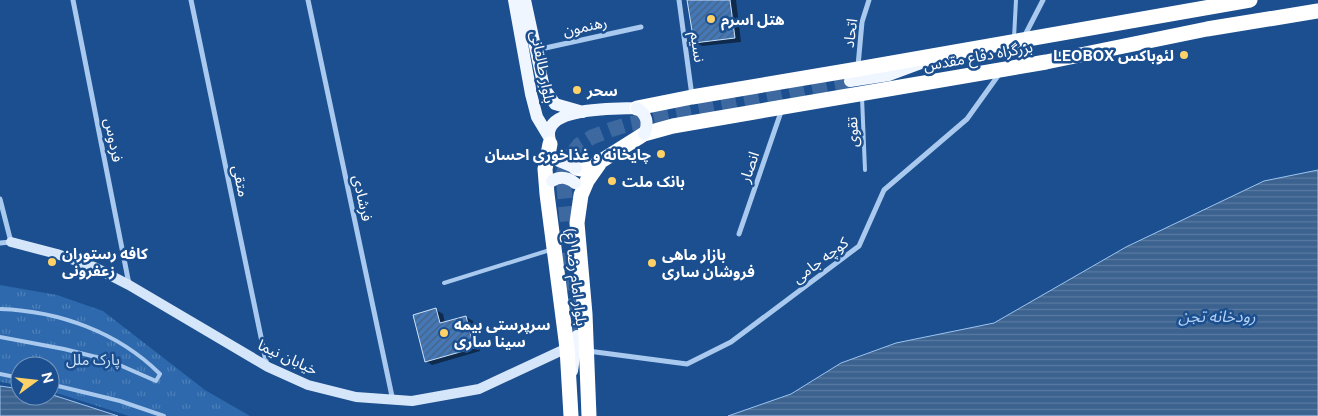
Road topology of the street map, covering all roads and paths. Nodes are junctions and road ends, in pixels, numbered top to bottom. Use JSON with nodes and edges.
{"nodes":[{"id":1,"x":73,"y":0,"type":"edge"},
{"id":2,"x":191,"y":0,"type":"edge"},
{"id":3,"x":308,"y":0,"type":"edge"},
{"id":4,"x":514,"y":0,"type":"edge"},
{"id":5,"x":525,"y":0,"type":"edge"},
{"id":6,"x":679,"y":0,"type":"edge"},
{"id":7,"x":869,"y":0,"type":"edge"},
{"id":8,"x":1016,"y":0,"type":"edge"},
{"id":9,"x":1043,"y":0,"type":"edge"},
{"id":10,"x":1250,"y":0,"type":"edge"},
{"id":11,"x":1318,"y":11,"type":"edge"},
{"id":12,"x":641,"y":27,"type":"dead end"},
{"id":13,"x":1018,"y":41,"type":"junction"},
{"id":14,"x":535,"y":50,"type":"junction"},
{"id":15,"x":1002,"y":70,"type":"junction"},
{"id":16,"x":854,"y":75,"type":"junction"},
{"id":17,"x":862,"y":94,"type":"junction"},
{"id":18,"x":692,"y":97,"type":"junction"},
{"id":19,"x":650,"y":108,"type":"junction"},
{"id":20,"x":782,"y":108,"type":"junction"},
{"id":21,"x":583,"y":112,"type":"junction"},
{"id":22,"x":655,"y":130,"type":"junction"},
{"id":23,"x":550,"y":140,"type":"junction"},
{"id":24,"x":599,"y":164,"type":"junction"},
{"id":25,"x":865,"y":170,"type":"dead end"},
{"id":26,"x":575,"y":175,"type":"junction"},
{"id":27,"x":550,"y":189,"type":"junction"},
{"id":28,"x":580,"y":198,"type":"junction"},
{"id":29,"x":0,"y":200,"type":"edge"},
{"id":30,"x":739,"y":234,"type":"dead end"},
{"id":31,"x":11,"y":242,"type":"junction"},
{"id":32,"x":0,"y":243,"type":"edge"},
{"id":33,"x":554,"y":248,"type":"junction"},
{"id":34,"x":444,"y":283,"type":"dead end"},
{"id":35,"x":130,"y":285,"type":"junction"},
{"id":36,"x":0,"y":309,"type":"edge"},
{"id":37,"x":0,"y":337,"type":"edge"},
{"id":38,"x":572,"y":342,"type":"junction"},
{"id":39,"x":587,"y":350,"type":"junction"},
{"id":40,"x":268,"y":367,"type":"junction"},
{"id":41,"x":60,"y":386,"type":"edge"},
{"id":42,"x":393,"y":401,"type":"junction"},
{"id":43,"x":164,"y":416,"type":"edge"},
{"id":44,"x":571,"y":416,"type":"edge"},
{"id":45,"x":589,"y":416,"type":"edge"}],
"edges":[{"from":1,"to":35,"type":"street","name":"فردوس"},
{"from":2,"to":40,"type":"street","name":"متقی"},
{"from":3,"to":42,"type":"street","name":"فرشادی"},
{"from":4,"to":23,"type":"main road","name":"بلوار طالقانی"},
{"from":5,"to":14,"type":"main road","name":"بلوار طالقانی"},
{"from":6,"to":18,"type":"street","name":"نسیم"},
{"from":7,"to":16,"type":"street","name":"اتحاد"},
{"from":8,"to":13,"type":"lane"},
{"from":9,"to":13,"type":"street"},
{"from":10,"to":13,"type":"highway","name":"بزرگراه دفاع مقدس"},
{"from":11,"to":15,"type":"highway","name":"بزرگراه دفاع مقدس"},
{"from":12,"to":14,"type":"street","name":"رهنمون"},
{"from":13,"to":16,"type":"highway","name":"بزرگراه دفاع مقدس"},
{"from":14,"to":21,"type":"main road","name":"بلوار طالقانی"},
{"from":15,"to":17,"type":"highway","name":"بزرگراه دفاع مقدس"},
{"from":15,"to":39,"type":"street","name":"کوچه جامی"},
{"from":16,"to":18,"type":"highway","name":"بزرگراه دفاع مقدس"},
{"from":17,"to":20,"type":"highway","name":"بزرگراه دفاع مقدس"},
{"from":17,"to":25,"type":"lane","name":"تقوی"},
{"from":18,"to":19,"type":"highway","name":"بزرگراه دفاع مقدس"},
{"from":19,"to":21,"type":"main road"},
{"from":19,"to":22,"type":"main road","bridge":true},
{"from":20,"to":22,"type":"highway","name":"بزرگراه دفاع مقدس"},
{"from":20,"to":30,"type":"street","name":"انصار"},
{"from":21,"to":23,"type":"main road"},
{"from":22,"to":24,"type":"highway"},
{"from":23,"to":26,"type":"main road","name":"بلوار طالقانی","bridge":true},
{"from":23,"to":27,"type":"highway","name":"بلوار امام رضا (ع)"},
{"from":24,"to":26,"type":"highway"},
{"from":24,"to":28,"type":"highway","name":"بلوار امام رضا (ع)"},
{"from":26,"to":27,"type":"main road","bridge":true},
{"from":26,"to":28,"type":"main road"},
{"from":27,"to":33,"type":"highway","name":"بلوار امام رضا (ع)"},
{"from":28,"to":39,"type":"highway","name":"بلوار امام رضا (ع)"},
{"from":29,"to":31,"type":"street"},
{"from":31,"to":32,"type":"street"},
{"from":31,"to":35,"type":"street","name":"خیابان نیما"},
{"from":33,"to":34,"type":"lane"},
{"from":33,"to":38,"type":"highway","name":"بلوار امام رضا (ع)"},
{"from":35,"to":40,"type":"street","name":"خیابان نیما"},
{"from":36,"to":37,"type":"lane"},
{"from":38,"to":42,"type":"street","name":"خیابان نیما"},
{"from":38,"to":44,"type":"highway","name":"بلوار امام رضا (ع)"},
{"from":39,"to":45,"type":"highway","name":"بلوار امام رضا (ع)"},
{"from":40,"to":42,"type":"street","name":"خیابان نیما"},
{"from":41,"to":43,"type":"lane"}]}
